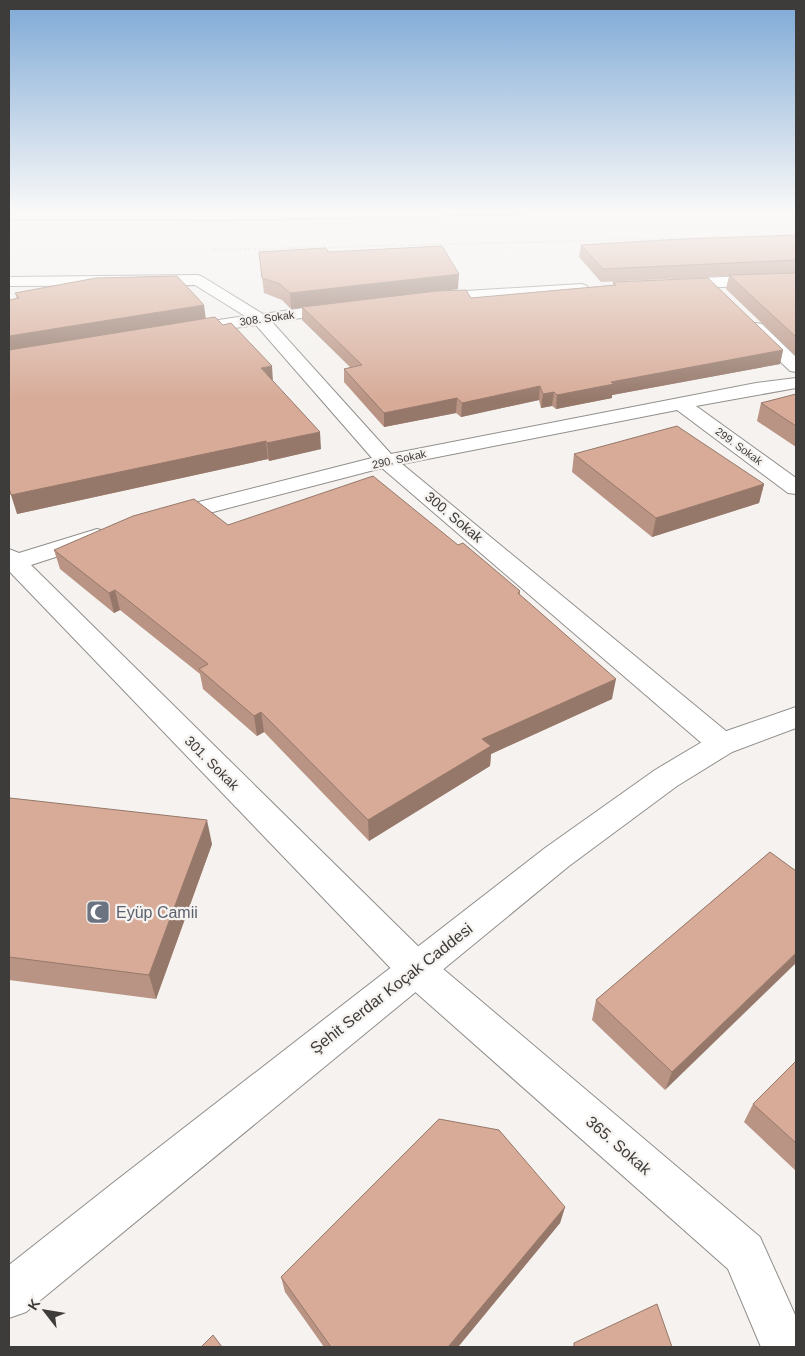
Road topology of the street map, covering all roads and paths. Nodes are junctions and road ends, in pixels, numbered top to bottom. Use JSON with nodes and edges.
{"nodes":[{"id":1,"x":796,"y":279,"type":"edge"},
{"id":2,"x":9,"y":282,"type":"edge"},
{"id":3,"x":709,"y":282,"type":"junction"},
{"id":4,"x":661,"y":285,"type":"edge"},
{"id":5,"x":593,"y":289,"type":"edge"},
{"id":6,"x":722,"y":296,"type":"edge"},
{"id":7,"x":419,"y":299,"type":"edge"},
{"id":8,"x":356,"y":306,"type":"edge"},
{"id":9,"x":743,"y":315,"type":"edge"},
{"id":10,"x":260,"y":319,"type":"junction"},
{"id":11,"x":172,"y":332,"type":"edge"},
{"id":12,"x":796,"y":367,"type":"edge"},
{"id":13,"x":796,"y":383,"type":"edge"},
{"id":14,"x":682,"y":405,"type":"junction"},
{"id":15,"x":386,"y":461,"type":"junction"},
{"id":16,"x":796,"y":488,"type":"edge"},
{"id":17,"x":150,"y":521,"type":"edge"},
{"id":18,"x":112,"y":532,"type":"edge"},
{"id":19,"x":10,"y":560,"type":"edge"},
{"id":20,"x":796,"y":717,"type":"edge"},
{"id":21,"x":722,"y":744,"type":"junction"},
{"id":22,"x":416,"y":969,"type":"junction"},
{"id":23,"x":9,"y":1295,"type":"edge"},
{"id":24,"x":785,"y":1347,"type":"edge"}],
"edges":[{"from":1,"to":3,"type":"main road"},
{"from":2,"to":10,"type":"main road","name":"300. Sokak"},
{"from":3,"to":4,"type":"main road"},
{"from":3,"to":6,"type":"main road"},
{"from":5,"to":7,"type":"main road"},
{"from":8,"to":10,"type":"main road","name":"308. Sokak"},
{"from":9,"to":12,"type":"main road"},
{"from":10,"to":11,"type":"main road","name":"308. Sokak"},
{"from":10,"to":15,"type":"main road","name":"300. Sokak"},
{"from":13,"to":14,"type":"main road","name":"290. Sokak"},
{"from":14,"to":15,"type":"main road","name":"290. Sokak"},
{"from":14,"to":16,"type":"main road","name":"299. Sokak"},
{"from":15,"to":17,"type":"main road","name":"290. Sokak"},
{"from":15,"to":21,"type":"main road","name":"300. Sokak"},
{"from":18,"to":19,"type":"main road"},
{"from":19,"to":22,"type":"main road","name":"301. Sokak"},
{"from":20,"to":21,"type":"main road","name":"Şehit Serdar Koçak Caddesi"},
{"from":21,"to":22,"type":"main road","name":"Şehit Serdar Koçak Caddesi"},
{"from":22,"to":23,"type":"main road","name":"Şehit Serdar Koçak Caddesi"},
{"from":22,"to":24,"type":"main road","name":"365. Sokak"}]}
